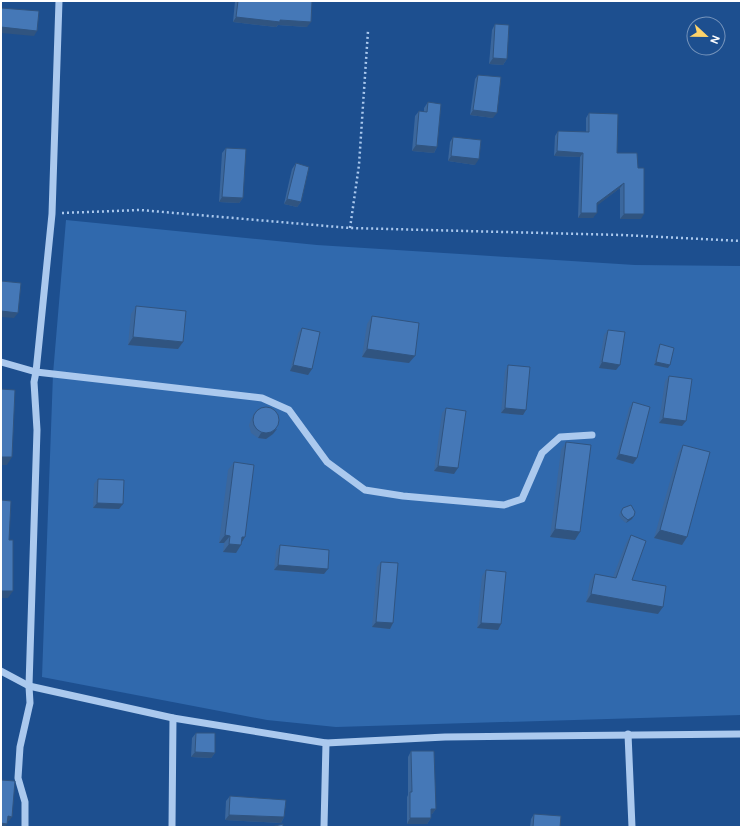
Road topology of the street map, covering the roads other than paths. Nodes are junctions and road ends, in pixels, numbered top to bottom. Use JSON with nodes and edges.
{"nodes":[{"id":1,"x":59,"y":1,"type":"edge"},
{"id":2,"x":1,"y":362,"type":"edge"},
{"id":3,"x":36,"y":372,"type":"junction"},
{"id":4,"x":592,"y":434,"type":"dead end"},
{"id":5,"x":1,"y":671,"type":"edge"},
{"id":6,"x":29,"y":686,"type":"junction"},
{"id":7,"x":173,"y":718,"type":"junction"},
{"id":8,"x":628,"y":734,"type":"junction"},
{"id":9,"x":741,"y":734,"type":"edge"},
{"id":10,"x":326,"y":743,"type":"junction"},
{"id":11,"x":25,"y":827,"type":"edge"},
{"id":12,"x":172,"y":827,"type":"edge"},
{"id":13,"x":324,"y":827,"type":"edge"},
{"id":14,"x":632,"y":827,"type":"edge"}],
"edges":[{"from":1,"to":3,"type":"street"},
{"from":2,"to":3,"type":"street"},
{"from":3,"to":4,"type":"street"},
{"from":3,"to":6,"type":"street"},
{"from":5,"to":6,"type":"street"},
{"from":6,"to":7,"type":"street"},
{"from":6,"to":11,"type":"street"},
{"from":7,"to":10,"type":"street"},
{"from":7,"to":12,"type":"street"},
{"from":8,"to":9,"type":"street"},
{"from":8,"to":10,"type":"street"},
{"from":8,"to":14,"type":"street"},
{"from":10,"to":13,"type":"street"}]}
